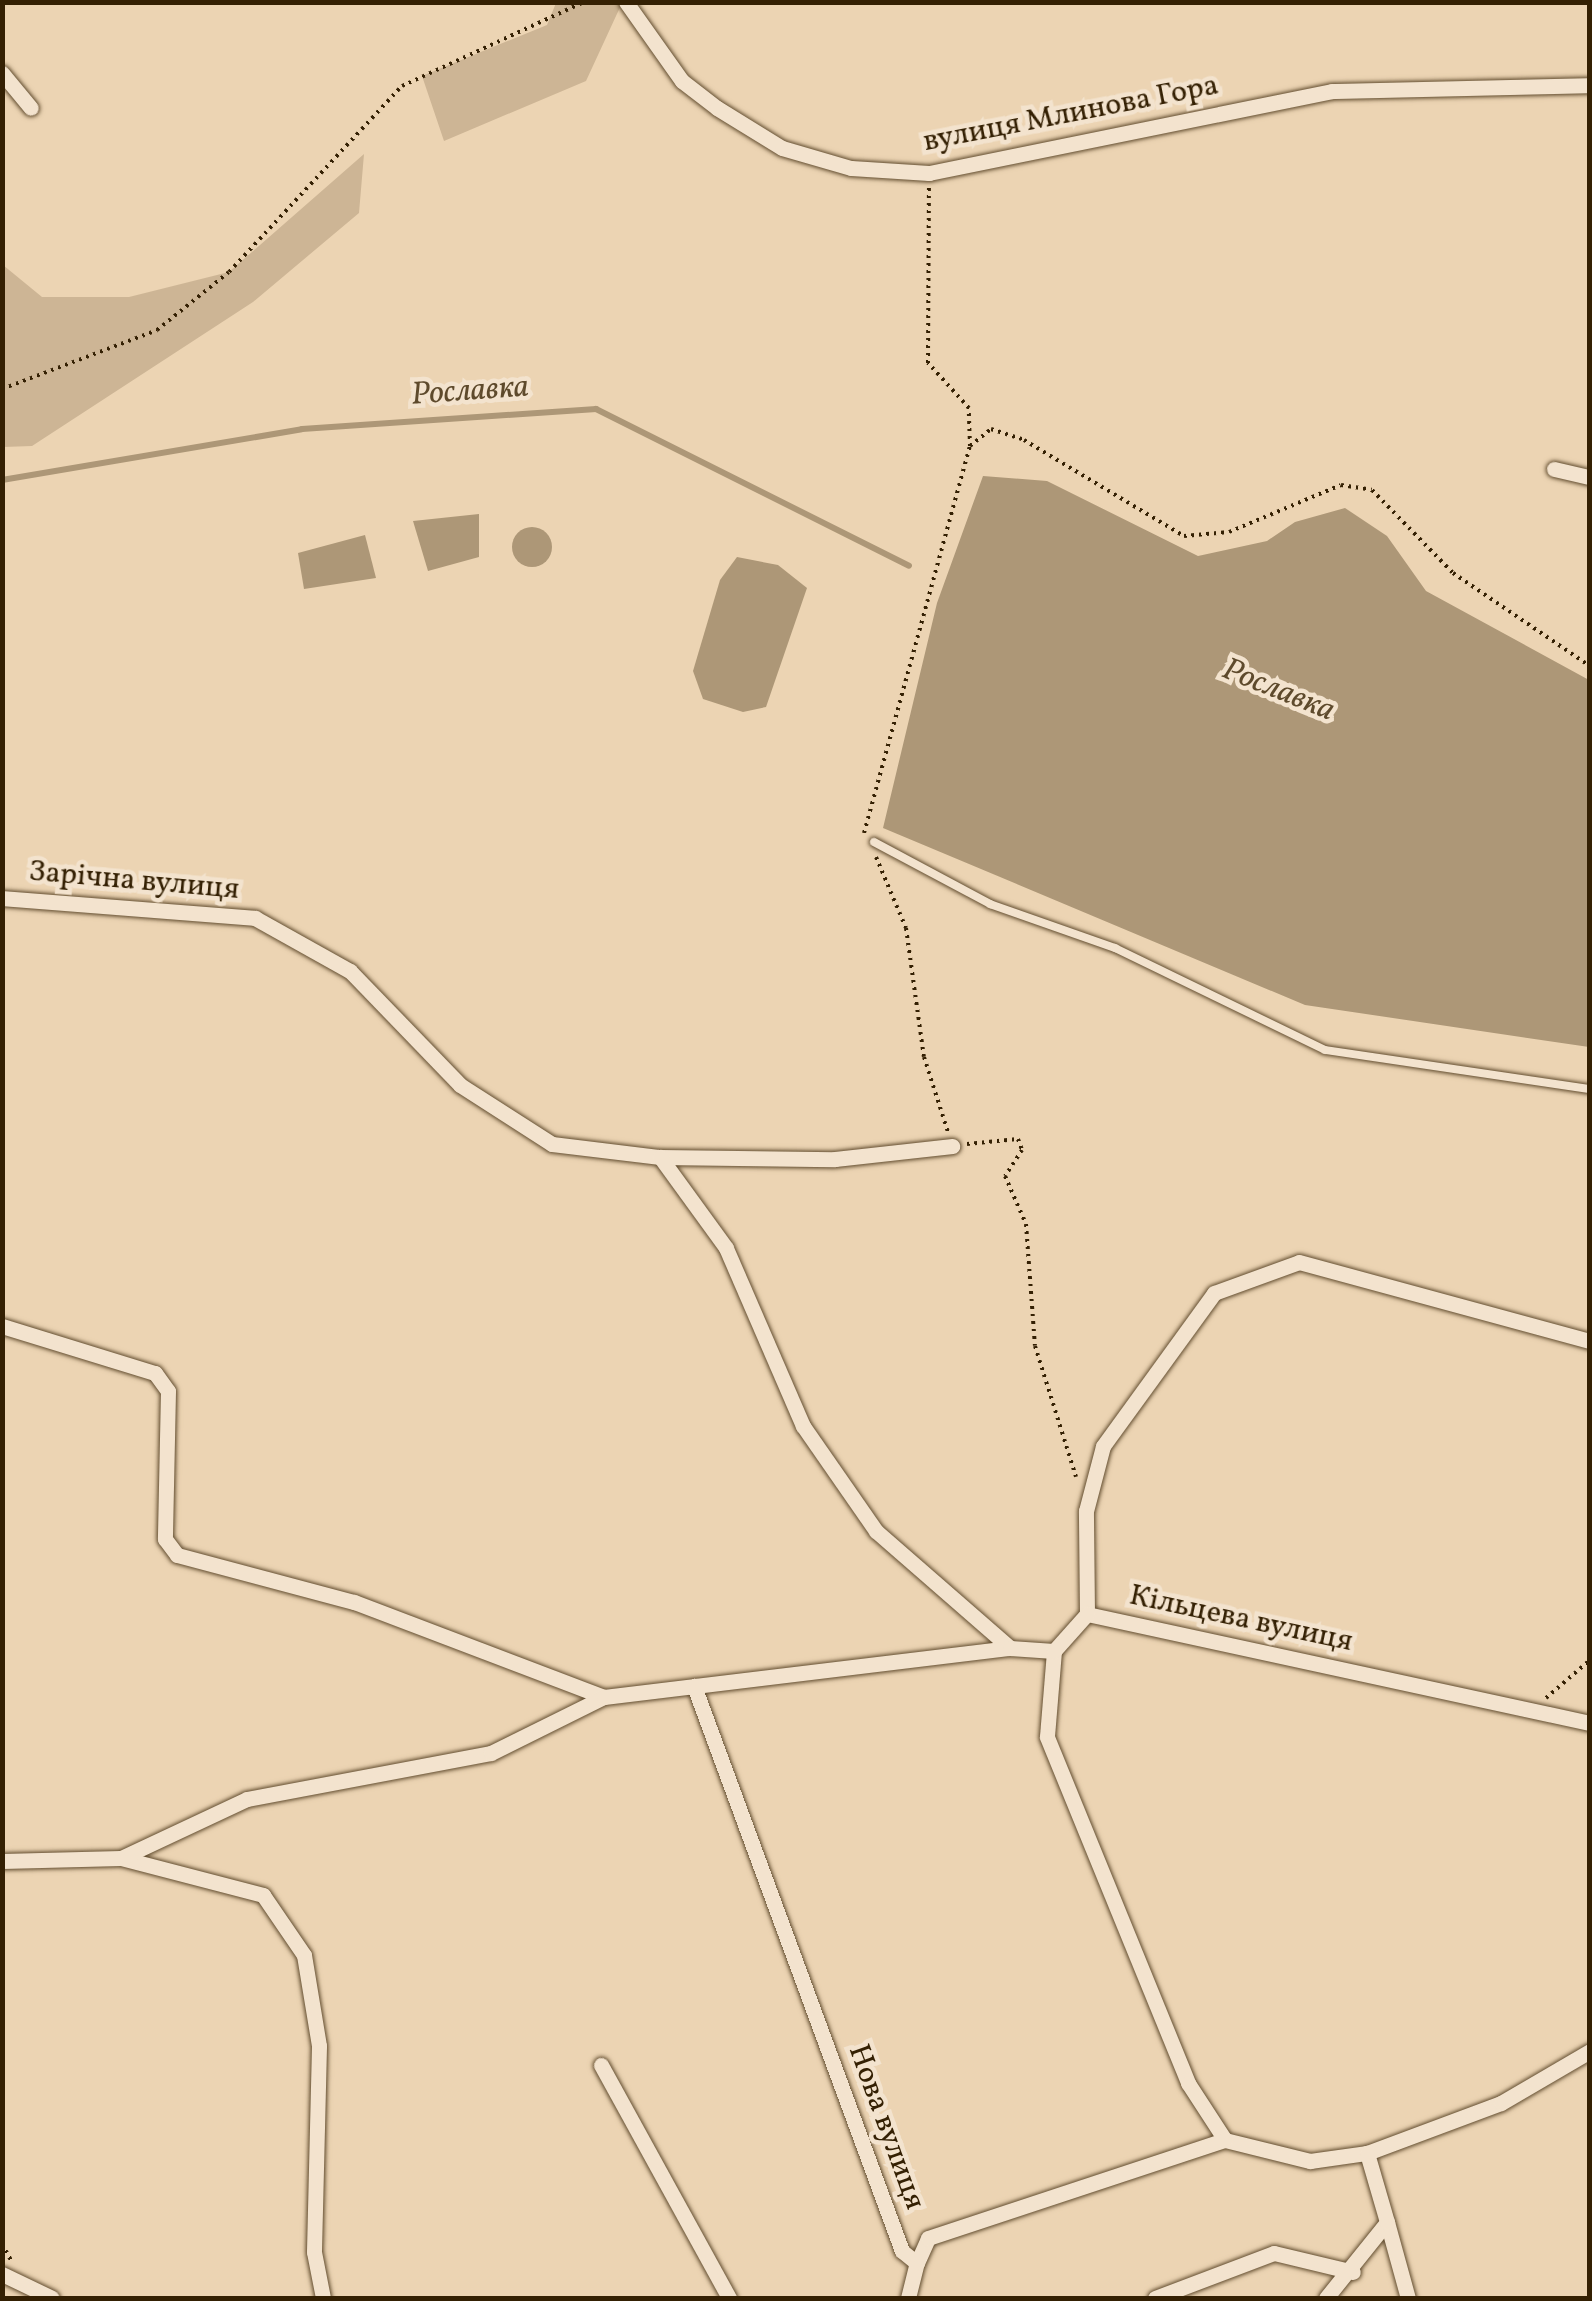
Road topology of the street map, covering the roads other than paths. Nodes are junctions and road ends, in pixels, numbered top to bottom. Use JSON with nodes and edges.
{"nodes":[{"id":1,"x":626,"y":2,"type":"edge"},
{"id":2,"x":2,"y":72,"type":"edge"},
{"id":3,"x":1590,"y":85,"type":"edge"},
{"id":4,"x":31,"y":108,"type":"dead end"},
{"id":5,"x":1554,"y":469,"type":"dead end"},
{"id":6,"x":1590,"y":477,"type":"edge"},
{"id":7,"x":874,"y":842,"type":"road end"},
{"id":8,"x":2,"y":898,"type":"edge"},
{"id":9,"x":1590,"y":1090,"type":"edge"},
{"id":10,"x":952,"y":1146,"type":"road end"},
{"id":11,"x":660,"y":1157,"type":"junction"},
{"id":12,"x":2,"y":1326,"type":"edge"},
{"id":13,"x":1590,"y":1341,"type":"edge"},
{"id":14,"x":1087,"y":1614,"type":"junction"},
{"id":15,"x":1010,"y":1648,"type":"junction"},
{"id":16,"x":1054,"y":1652,"type":"junction"},
{"id":17,"x":694,"y":1686,"type":"junction"},
{"id":18,"x":604,"y":1696,"type":"junction"},
{"id":19,"x":1590,"y":1723,"type":"edge"},
{"id":20,"x":121,"y":1858,"type":"junction"},
{"id":21,"x":2,"y":1861,"type":"edge"},
{"id":22,"x":1590,"y":2051,"type":"edge"},
{"id":23,"x":601,"y":2065,"type":"dead end"},
{"id":24,"x":1225,"y":2140,"type":"junction"},
{"id":25,"x":1367,"y":2153,"type":"junction"},
{"id":26,"x":1387,"y":2222,"type":"junction"},
{"id":27,"x":917,"y":2263,"type":"junction"},
{"id":28,"x":1353,"y":2272,"type":"junction"},
{"id":29,"x":2,"y":2274,"type":"edge"},
{"id":30,"x":52,"y":2298,"type":"edge"},
{"id":31,"x":323,"y":2298,"type":"edge"},
{"id":32,"x":730,"y":2298,"type":"edge"},
{"id":33,"x":908,"y":2298,"type":"edge"},
{"id":34,"x":1155,"y":2298,"type":"edge"},
{"id":35,"x":1326,"y":2298,"type":"edge"},
{"id":36,"x":1408,"y":2298,"type":"edge"}],
"edges":[{"from":1,"to":3,"type":"street","name":"вулиця Млинова Гора"},
{"from":2,"to":4,"type":"street"},
{"from":5,"to":6,"type":"street"},
{"from":7,"to":9,"type":"lane"},
{"from":8,"to":11,"type":"street","name":"Зарічна вулиця"},
{"from":10,"to":11,"type":"street","name":"Зарічна вулиця"},
{"from":11,"to":15,"type":"street"},
{"from":12,"to":18,"type":"street"},
{"from":13,"to":14,"type":"street","name":"Кільцева вулиця"},
{"from":14,"to":16,"type":"street"},
{"from":14,"to":19,"type":"street","name":"Кільцева вулиця"},
{"from":15,"to":16,"type":"street"},
{"from":15,"to":17,"type":"street"},
{"from":16,"to":24,"type":"street"},
{"from":17,"to":18,"type":"street"},
{"from":17,"to":27,"type":"street","name":"Нова вулиця"},
{"from":18,"to":20,"type":"street"},
{"from":20,"to":21,"type":"street"},
{"from":20,"to":31,"type":"street"},
{"from":22,"to":25,"type":"street"},
{"from":23,"to":32,"type":"street"},
{"from":24,"to":25,"type":"street"},
{"from":24,"to":27,"type":"street","name":"Нова вулиця"},
{"from":25,"to":26,"type":"street"},
{"from":26,"to":28,"type":"street"},
{"from":26,"to":36,"type":"street"},
{"from":27,"to":33,"type":"street"},
{"from":28,"to":34,"type":"street"},
{"from":28,"to":35,"type":"street"},
{"from":29,"to":30,"type":"street"}]}
